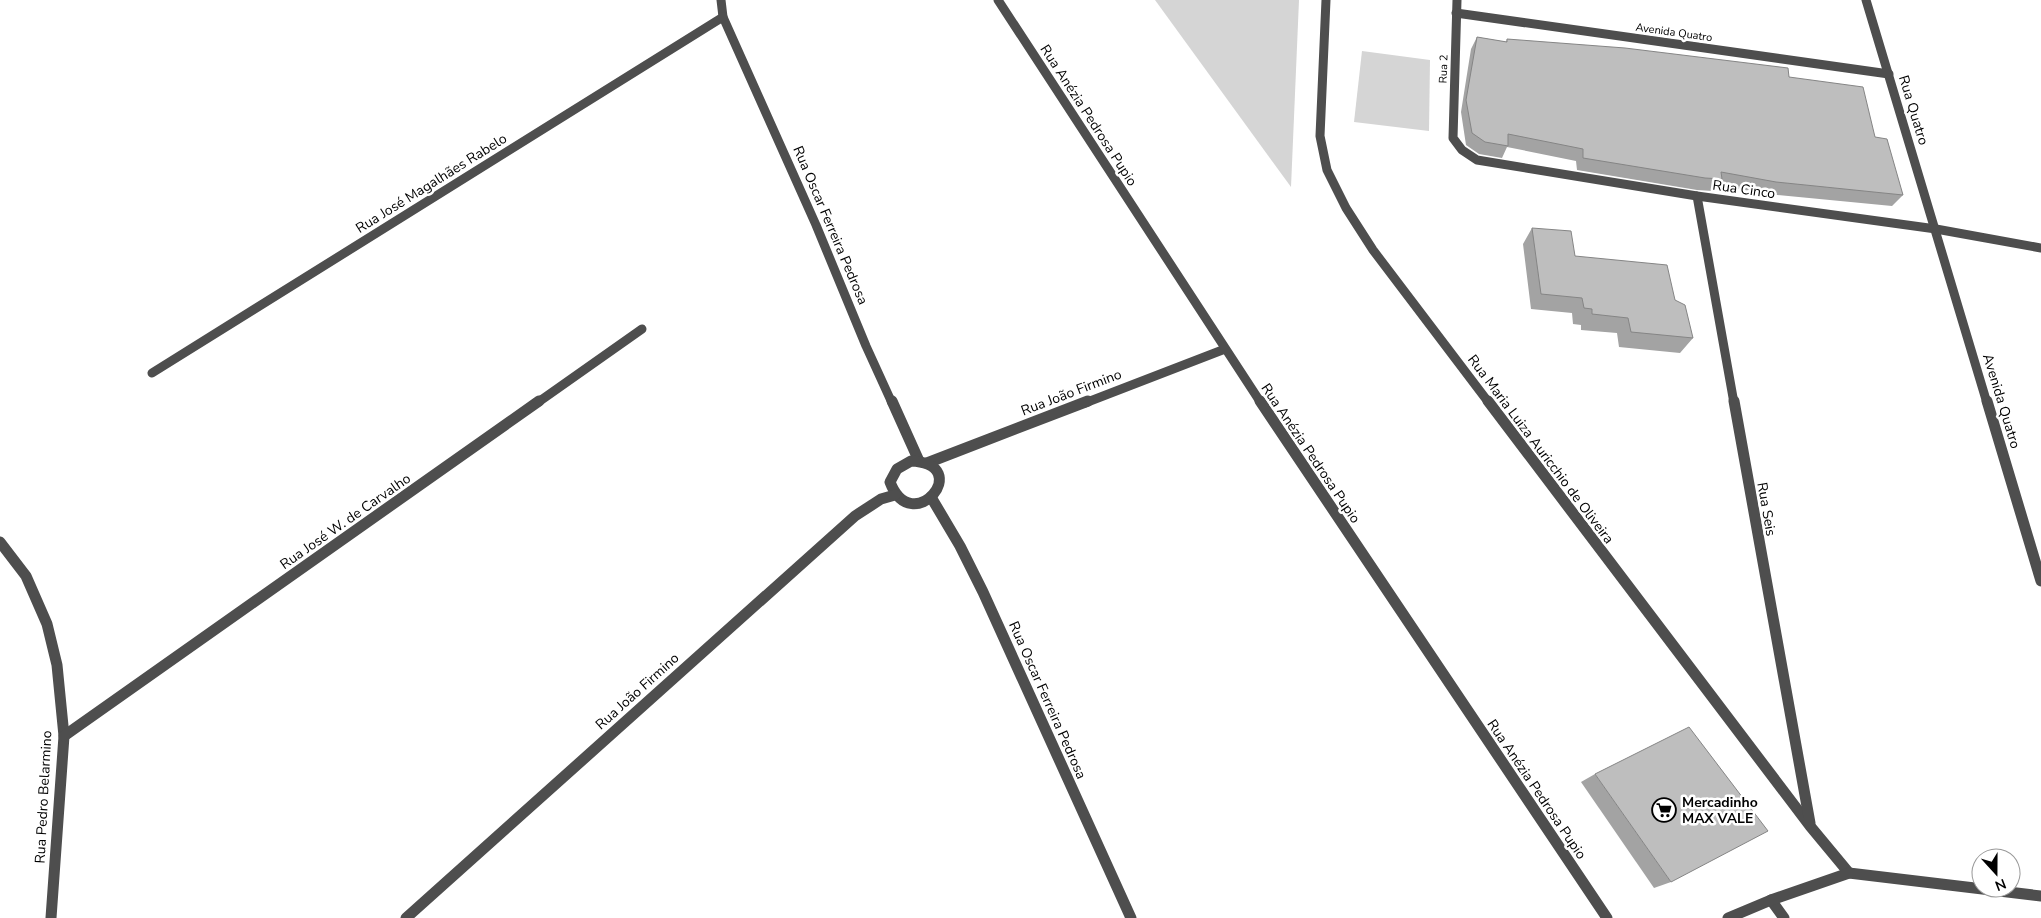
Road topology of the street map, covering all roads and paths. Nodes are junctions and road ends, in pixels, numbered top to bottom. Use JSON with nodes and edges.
{"nodes":[{"id":1,"x":721,"y":0,"type":"edge"},
{"id":2,"x":998,"y":0,"type":"edge"},
{"id":3,"x":1326,"y":0,"type":"edge"},
{"id":4,"x":1457,"y":0,"type":"edge"},
{"id":5,"x":1866,"y":0,"type":"edge"},
{"id":6,"x":1456,"y":13,"type":"junction"},
{"id":7,"x":723,"y":17,"type":"junction"},
{"id":8,"x":1889,"y":74,"type":"junction"},
{"id":9,"x":1453,"y":138,"type":"joint"},
{"id":10,"x":1697,"y":196,"type":"junction"},
{"id":11,"x":1936,"y":229,"type":"junction"},
{"id":12,"x":2041,"y":248,"type":"edge"},
{"id":13,"x":642,"y":329,"type":"dead end"},
{"id":14,"x":1225,"y":350,"type":"junction"},
{"id":15,"x":152,"y":372,"type":"dead end"},
{"id":16,"x":923,"y":462,"type":"junction"},
{"id":17,"x":895,"y":495,"type":"junction"},
{"id":18,"x":931,"y":497,"type":"junction"},
{"id":19,"x":0,"y":542,"type":"edge"},
{"id":20,"x":2041,"y":581,"type":"edge"},
{"id":21,"x":64,"y":736,"type":"junction"},
{"id":22,"x":1810,"y":826,"type":"junction"},
{"id":23,"x":1849,"y":873,"type":"junction"},
{"id":24,"x":2041,"y":896,"type":"edge"},
{"id":25,"x":1771,"y":900,"type":"junction"},
{"id":26,"x":51,"y":918,"type":"edge"},
{"id":27,"x":406,"y":918,"type":"edge"},
{"id":28,"x":1131,"y":918,"type":"edge"},
{"id":29,"x":1607,"y":918,"type":"edge"},
{"id":30,"x":1728,"y":918,"type":"edge"},
{"id":31,"x":1784,"y":918,"type":"edge"}],
"edges":[{"from":1,"to":7,"type":"street","name":"Rua Oscar Ferreira Pedrosa"},
{"from":2,"to":14,"type":"street","name":"Rua Anézia Pedrosa Pupio"},
{"from":3,"to":22,"type":"street","name":"Rua Maria Luiza Auricchio de Oliveira"},
{"from":4,"to":6,"type":"street","name":"Rua 2"},
{"from":5,"to":8,"type":"street","name":"Rua Quatro"},
{"from":6,"to":8,"type":"street","name":"Avenida Quatro"},
{"from":6,"to":9,"type":"street","name":"Rua 2"},
{"from":7,"to":15,"type":"street","name":"Rua José Magalhães Rabelo"},
{"from":7,"to":16,"type":"street","name":"Rua Oscar Ferreira Pedrosa"},
{"from":8,"to":11,"type":"street","name":"Rua Quatro"},
{"from":9,"to":10,"type":"street","name":"Rua Cinco"},
{"from":10,"to":11,"type":"street","name":"Rua Cinco"},
{"from":10,"to":22,"type":"street","name":"Rua Seis"},
{"from":11,"to":12,"type":"street","name":"Rua Cinco"},
{"from":11,"to":20,"type":"street","name":"Avenida Quatro"},
{"from":13,"to":21,"type":"street","name":"Rua José W. de Carvalho"},
{"from":14,"to":16,"type":"street","name":"Rua João Firmino"},
{"from":14,"to":29,"type":"street","name":"Rua Anézia Pedrosa Pupio"},
{"from":16,"to":17,"type":"street"},
{"from":16,"to":18,"type":"street"},
{"from":17,"to":18,"type":"street"},
{"from":17,"to":27,"type":"street","name":"Rua João Firmino"},
{"from":18,"to":28,"type":"street","name":"Rua Oscar Ferreira Pedrosa"},
{"from":19,"to":21,"type":"street","name":"Rua Pedro Belarmino"},
{"from":21,"to":26,"type":"street","name":"Rua Pedro Belarmino"},
{"from":22,"to":23,"type":"street","name":"Rua Maria Luiza Auricchio de Oliveira"},
{"from":23,"to":24,"type":"street"},
{"from":23,"to":25,"type":"street"},
{"from":25,"to":30,"type":"street"},
{"from":25,"to":31,"type":"street"}]}
